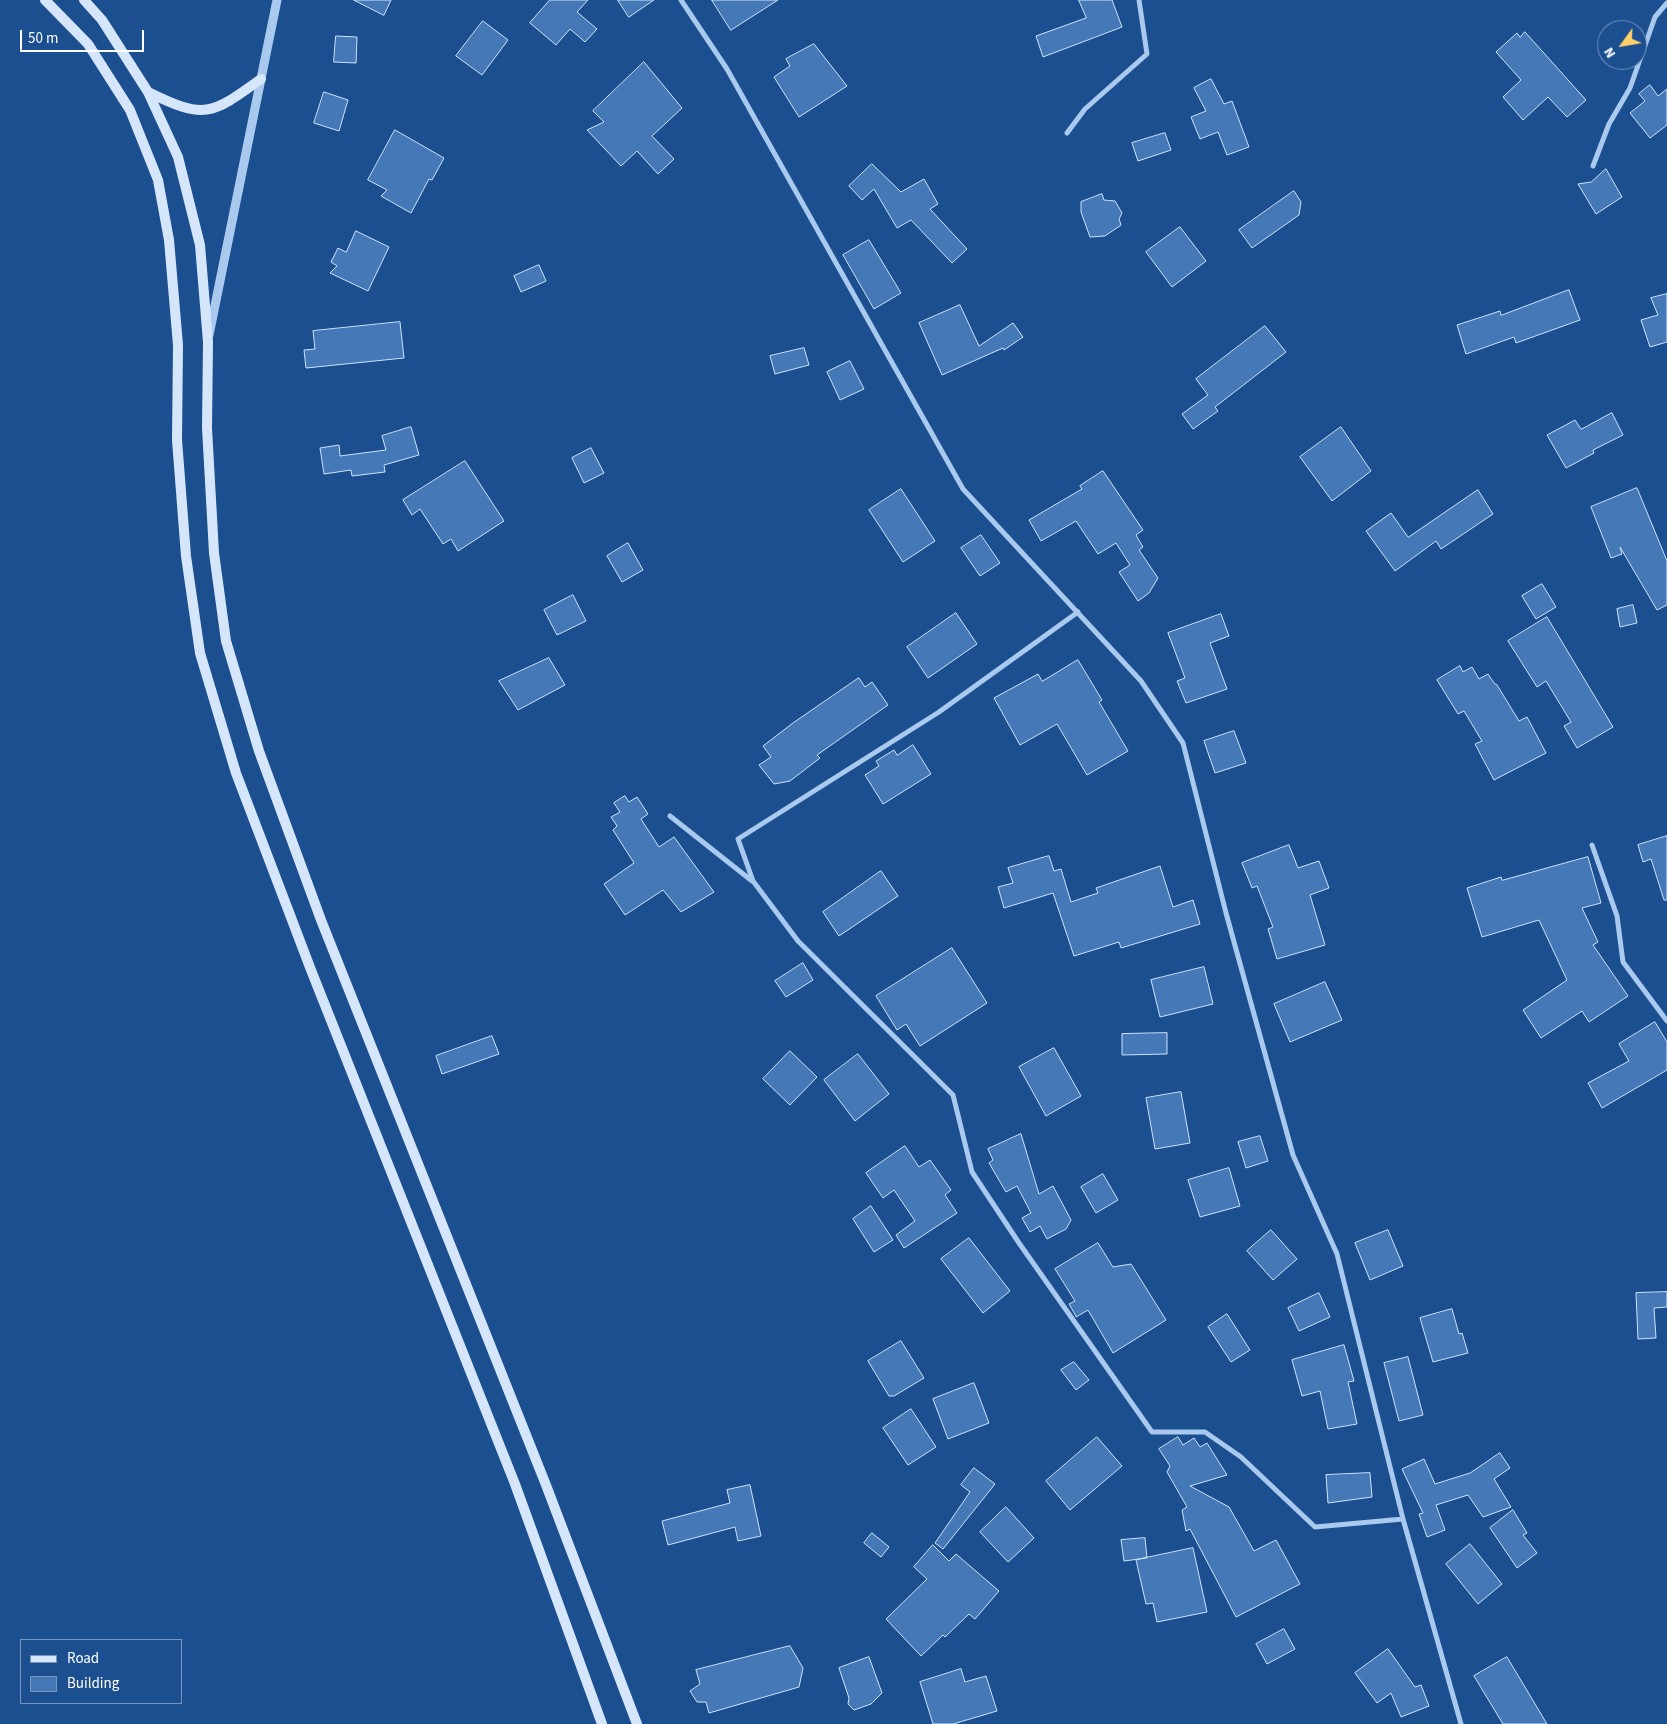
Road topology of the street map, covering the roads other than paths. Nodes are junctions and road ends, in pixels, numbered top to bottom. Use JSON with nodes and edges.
{"nodes":[{"id":1,"x":45,"y":0,"type":"edge"},
{"id":2,"x":84,"y":0,"type":"edge"},
{"id":3,"x":277,"y":0,"type":"edge"},
{"id":4,"x":681,"y":0,"type":"edge"},
{"id":5,"x":1139,"y":0,"type":"edge"},
{"id":6,"x":1667,"y":3,"type":"edge"},
{"id":7,"x":261,"y":78,"type":"junction"},
{"id":8,"x":148,"y":92,"type":"junction"},
{"id":9,"x":1067,"y":133,"type":"dead end"},
{"id":10,"x":1593,"y":166,"type":"dead end"},
{"id":11,"x":208,"y":342,"type":"junction"},
{"id":12,"x":1078,"y":612,"type":"junction"},
{"id":13,"x":670,"y":816,"type":"dead end"},
{"id":14,"x":1592,"y":845,"type":"dead end"},
{"id":15,"x":753,"y":881,"type":"junction"},
{"id":16,"x":1667,"y":1021,"type":"edge"},
{"id":17,"x":1403,"y":1519,"type":"junction"},
{"id":18,"x":602,"y":1724,"type":"edge"},
{"id":19,"x":636,"y":1724,"type":"edge"},
{"id":20,"x":1461,"y":1724,"type":"edge"}],
"edges":[{"from":1,"to":18,"type":"main road"},
{"from":2,"to":8,"type":"main road"},
{"from":3,"to":7,"type":"street"},
{"from":4,"to":12,"type":"street"},
{"from":5,"to":9,"type":"street"},
{"from":6,"to":10,"type":"street"},
{"from":7,"to":8,"type":"main road"},
{"from":7,"to":11,"type":"street"},
{"from":8,"to":11,"type":"main road"},
{"from":11,"to":19,"type":"main road"},
{"from":12,"to":15,"type":"street"},
{"from":12,"to":17,"type":"street"},
{"from":13,"to":15,"type":"street"},
{"from":14,"to":16,"type":"street"},
{"from":15,"to":17,"type":"street"},
{"from":17,"to":20,"type":"street"}]}
